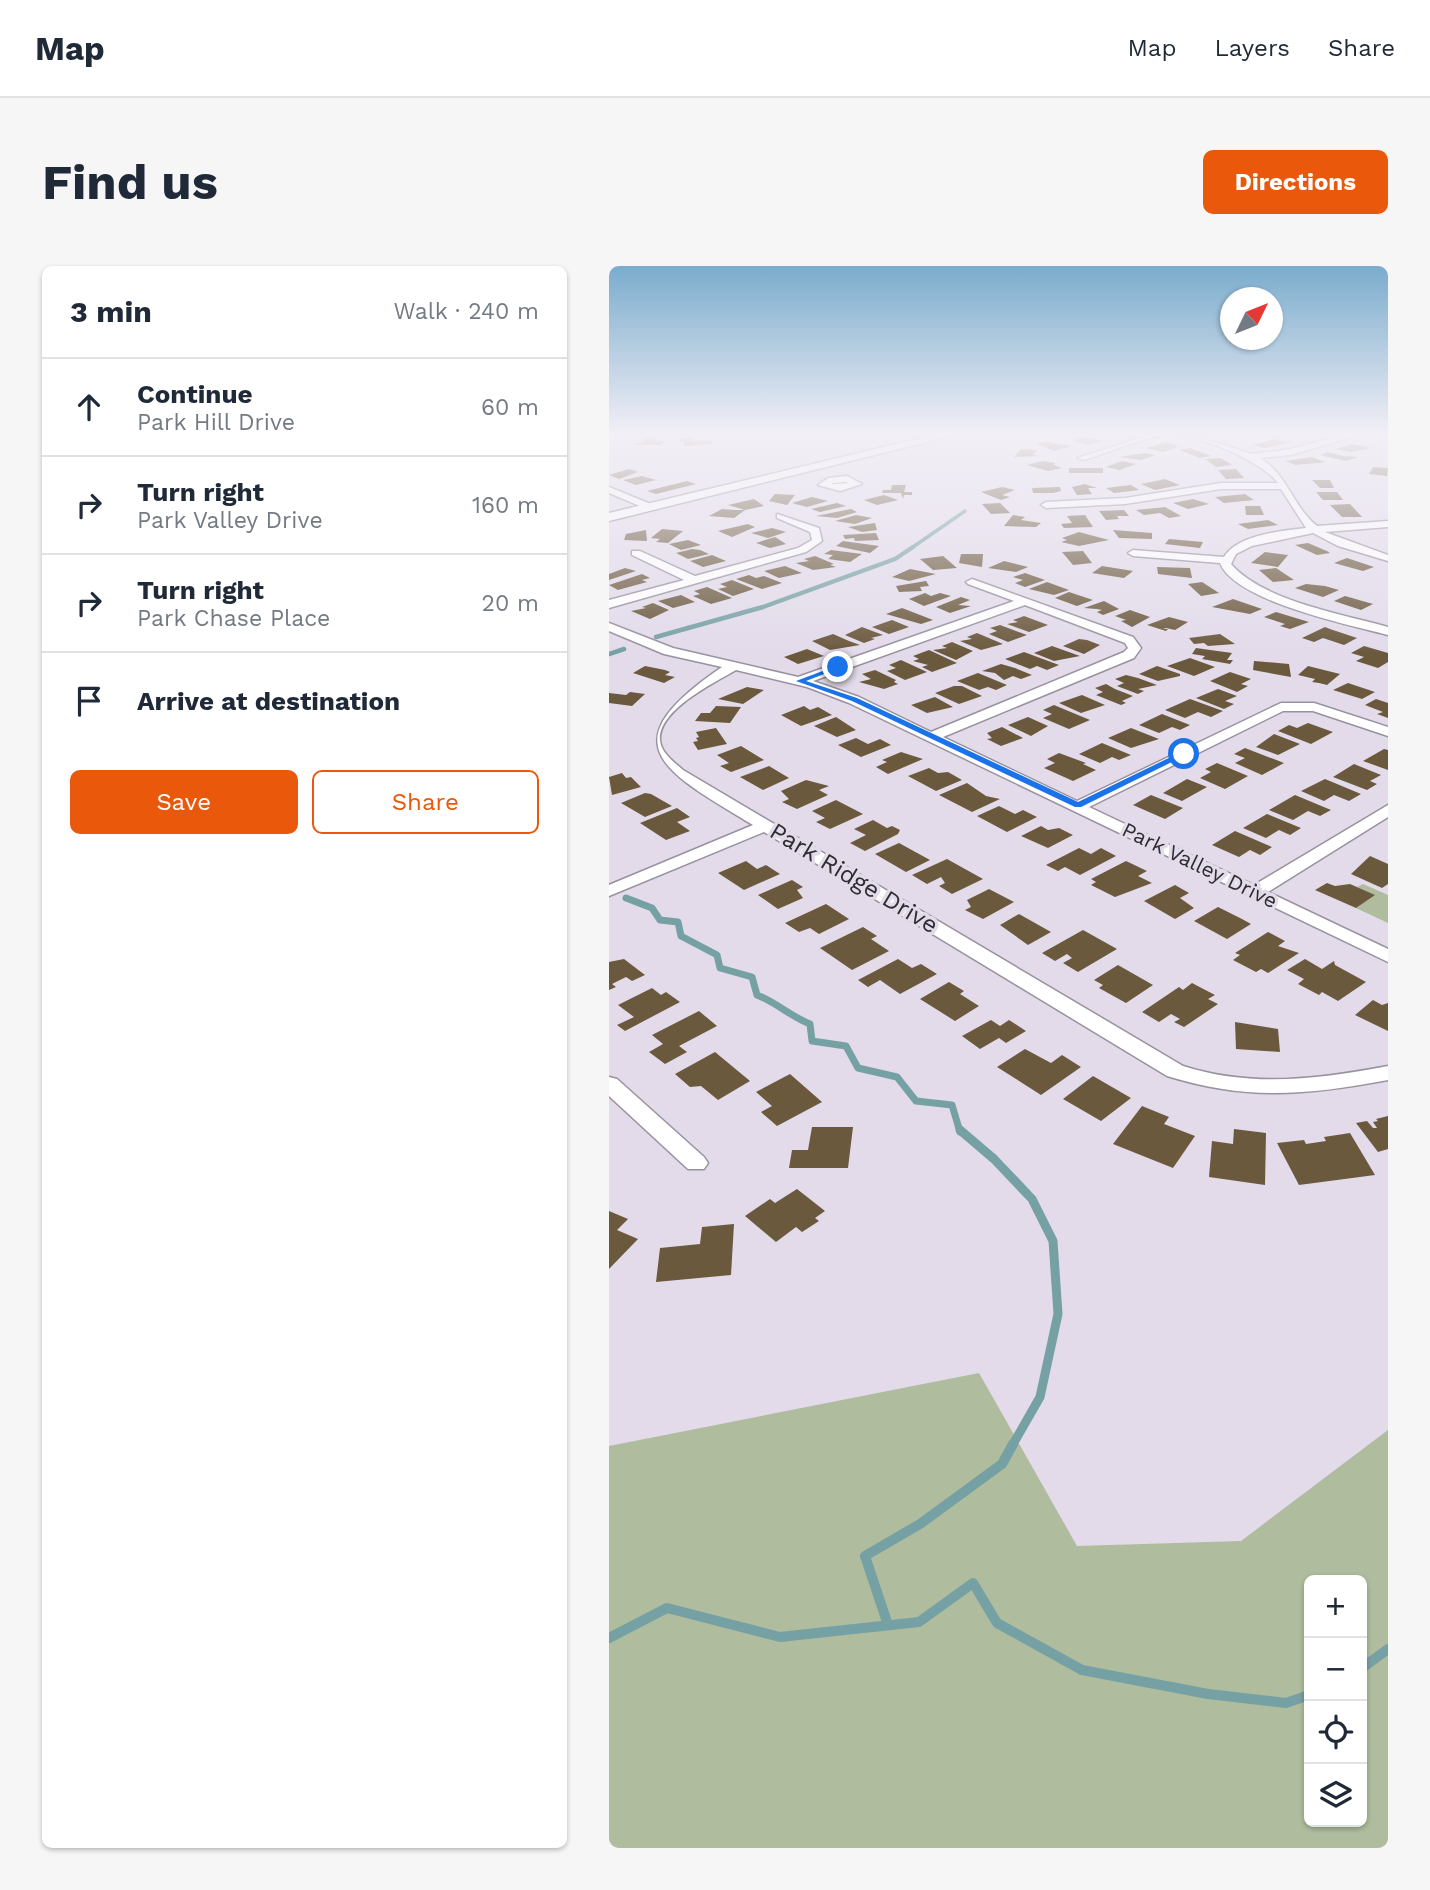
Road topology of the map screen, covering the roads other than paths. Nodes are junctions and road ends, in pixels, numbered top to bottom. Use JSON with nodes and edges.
{"nodes":[{"id":1,"x":647,"y":506,"type":"edge"},
{"id":2,"x":655,"y":506,"type":"edge"},
{"id":3,"x":1295,"y":506,"type":"edge"},
{"id":4,"x":650,"y":507,"type":"junction"},
{"id":5,"x":781,"y":516,"type":"dead end"},
{"id":6,"x":609,"y":517,"type":"edge"},
{"id":7,"x":1388,"y":524,"type":"edge"},
{"id":8,"x":1319,"y":531,"type":"junction"},
{"id":9,"x":636,"y":553,"type":"dead end"},
{"id":10,"x":1133,"y":553,"type":"dead end"},
{"id":11,"x":1388,"y":558,"type":"edge"},
{"id":12,"x":1225,"y":560,"type":"junction"},
{"id":13,"x":694,"y":580,"type":"junction"},
{"id":14,"x":972,"y":582,"type":"dead end"},
{"id":15,"x":1026,"y":601,"type":"junction"},
{"id":16,"x":609,"y":604,"type":"edge"},
{"id":17,"x":609,"y":617,"type":"edge"},
{"id":18,"x":615,"y":629,"type":"edge"},
{"id":19,"x":1388,"y":631,"type":"edge"},
{"id":20,"x":734,"y":666,"type":"junction"},
{"id":21,"x":799,"y":681,"type":"junction"},
{"id":22,"x":1388,"y":733,"type":"edge"},
{"id":23,"x":931,"y":737,"type":"junction"},
{"id":24,"x":1078,"y":806,"type":"junction"},
{"id":25,"x":1388,"y":810,"type":"edge"},
{"id":26,"x":766,"y":825,"type":"junction"},
{"id":27,"x":609,"y":891,"type":"edge"},
{"id":28,"x":1255,"y":892,"type":"junction"},
{"id":29,"x":1388,"y":956,"type":"edge"},
{"id":30,"x":1388,"y":1073,"type":"edge"},
{"id":31,"x":609,"y":1084,"type":"edge"},
{"id":32,"x":696,"y":1163,"type":"dead end"}],
"edges":[{"from":1,"to":4,"type":"street"},
{"from":2,"to":4,"type":"main road"},
{"from":3,"to":8,"type":"street"},
{"from":4,"to":6,"type":"main road"},
{"from":5,"to":13,"type":"street"},
{"from":7,"to":8,"type":"street"},
{"from":8,"to":11,"type":"street"},
{"from":8,"to":12,"type":"street"},
{"from":9,"to":13,"type":"street"},
{"from":10,"to":12,"type":"street"},
{"from":12,"to":19,"type":"street"},
{"from":13,"to":16,"type":"street"},
{"from":14,"to":15,"type":"street"},
{"from":15,"to":21,"type":"street"},
{"from":15,"to":23,"type":"street"},
{"from":17,"to":18,"type":"street","name":"Park Valley Drive"},
{"from":18,"to":20,"type":"street","name":"Park Valley Drive"},
{"from":20,"to":21,"type":"street","name":"Park Valley Drive"},
{"from":20,"to":26,"type":"street","name":"Park Ridge Drive"},
{"from":21,"to":23,"type":"street","name":"Park Valley Drive"},
{"from":22,"to":24,"type":"street"},
{"from":23,"to":24,"type":"street","name":"Park Valley Drive"},
{"from":24,"to":28,"type":"street","name":"Park Valley Drive"},
{"from":25,"to":28,"type":"street"},
{"from":26,"to":27,"type":"street"},
{"from":26,"to":30,"type":"street","name":"Park Ridge Drive"},
{"from":28,"to":29,"type":"street","name":"Park Valley Drive"},
{"from":31,"to":32,"type":"street"}]}
